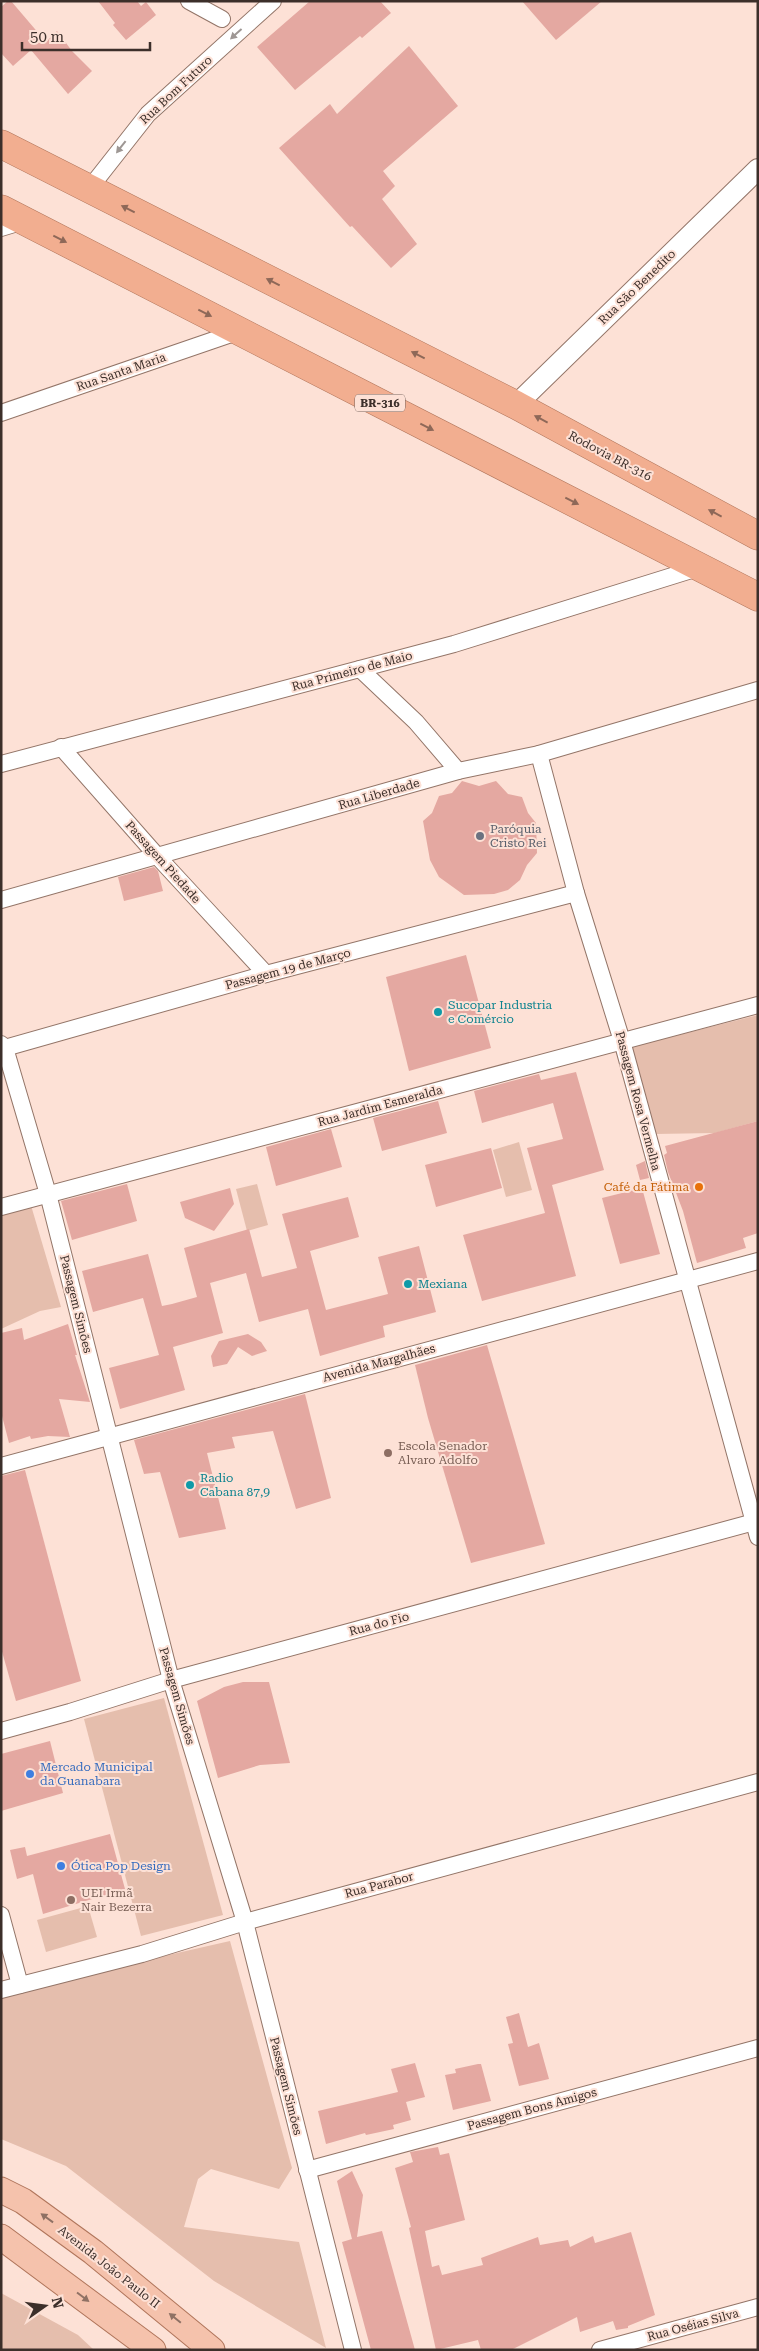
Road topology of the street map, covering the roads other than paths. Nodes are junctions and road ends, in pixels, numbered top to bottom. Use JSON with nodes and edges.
{"nodes":[{"id":1,"x":189,"y":1,"type":"edge"},
{"id":2,"x":273,"y":1,"type":"edge"},
{"id":3,"x":222,"y":19,"type":"dead end"},
{"id":4,"x":1,"y":144,"type":"edge"},
{"id":5,"x":758,"y":169,"type":"edge"},
{"id":6,"x":89,"y":189,"type":"junction"},
{"id":7,"x":9,"y":219,"type":"edge"},
{"id":8,"x":240,"y":331,"type":"junction"},
{"id":9,"x":516,"y":405,"type":"junction"},
{"id":10,"x":1,"y":413,"type":"edge"},
{"id":11,"x":758,"y":536,"type":"edge"},
{"id":12,"x":700,"y":567,"type":"junction"},
{"id":13,"x":758,"y":597,"type":"edge"},
{"id":14,"x":360,"y":669,"type":"junction"},
{"id":15,"x":758,"y":690,"type":"edge"},
{"id":16,"x":61,"y":747,"type":"junction"},
{"id":17,"x":539,"y":754,"type":"junction"},
{"id":18,"x":1,"y":764,"type":"edge"},
{"id":19,"x":458,"y":771,"type":"junction"},
{"id":20,"x":158,"y":857,"type":"junction"},
{"id":21,"x":576,"y":893,"type":"junction"},
{"id":22,"x":1,"y":900,"type":"edge"},
{"id":23,"x":266,"y":974,"type":"junction"},
{"id":24,"x":758,"y":1006,"type":"edge"},
{"id":25,"x":622,"y":1041,"type":"junction"},
{"id":26,"x":2,"y":1047,"type":"edge"},
{"id":27,"x":48,"y":1194,"type":"junction"},
{"id":28,"x":1,"y":1206,"type":"edge"},
{"id":29,"x":758,"y":1261,"type":"edge"},
{"id":30,"x":686,"y":1280,"type":"junction"},
{"id":31,"x":110,"y":1436,"type":"junction"},
{"id":32,"x":1,"y":1466,"type":"edge"},
{"id":33,"x":756,"y":1527,"type":"edge"},
{"id":34,"x":171,"y":1680,"type":"junction"},
{"id":35,"x":1,"y":1731,"type":"edge"},
{"id":36,"x":758,"y":1782,"type":"edge"},
{"id":37,"x":1,"y":1915,"type":"edge"},
{"id":38,"x":245,"y":1922,"type":"junction"},
{"id":39,"x":20,"y":1985,"type":"junction"},
{"id":40,"x":1,"y":1990,"type":"edge"},
{"id":41,"x":758,"y":2048,"type":"edge"},
{"id":42,"x":307,"y":2170,"type":"junction"},
{"id":43,"x":1,"y":2190,"type":"edge"},
{"id":44,"x":1,"y":2237,"type":"edge"},
{"id":45,"x":758,"y":2307,"type":"edge"},
{"id":46,"x":153,"y":2350,"type":"edge"},
{"id":47,"x":212,"y":2350,"type":"edge"},
{"id":48,"x":353,"y":2350,"type":"edge"},
{"id":49,"x":600,"y":2350,"type":"edge"}],
"edges":[{"from":1,"to":3,"type":"street"},
{"from":2,"to":6,"type":"street","name":"Rua Bom Futuro","one_way":true},
{"from":4,"to":6,"type":"highway","name":"Rodovia BR-316"},
{"from":5,"to":9,"type":"street","name":"Rua São Benedito"},
{"from":9,"to":6,"type":"highway","name":"Rodovia BR-316","one_way":true},
{"from":7,"to":8,"type":"highway","number":"BR-316","one_way":true},
{"from":8,"to":10,"type":"street","name":"Rua Santa Maria"},
{"from":8,"to":12,"type":"highway","number":"BR-316","one_way":true},
{"from":11,"to":9,"type":"highway","name":"Rodovia BR-316","one_way":true},
{"from":12,"to":13,"type":"highway","number":"BR-316"},
{"from":12,"to":14,"type":"street","name":"Rua Primeiro de Maio"},
{"from":14,"to":16,"type":"street","name":"Rua Primeiro de Maio"},
{"from":14,"to":19,"type":"street"},
{"from":15,"to":17,"type":"street","name":"Rua Liberdade"},
{"from":16,"to":18,"type":"street","name":"Rua Primeiro de Maio"},
{"from":16,"to":20,"type":"street","name":"Passagem Piedade"},
{"from":17,"to":19,"type":"street","name":"Rua Liberdade"},
{"from":17,"to":21,"type":"street","name":"Passagem Rosa Vermelha"},
{"from":19,"to":20,"type":"street","name":"Rua Liberdade"},
{"from":20,"to":22,"type":"street","name":"Rua Liberdade"},
{"from":20,"to":23,"type":"street","name":"Passagem Piedade"},
{"from":21,"to":23,"type":"street","name":"Passagem 19 de Março"},
{"from":21,"to":25,"type":"street","name":"Passagem Rosa Vermelha"},
{"from":23,"to":26,"type":"street","name":"Passagem 19 de Março"},
{"from":24,"to":25,"type":"street","name":"Rua Jardim Esmeralda"},
{"from":25,"to":27,"type":"street","name":"Rua Jardim Esmeralda"},
{"from":25,"to":30,"type":"street","name":"Passagem Rosa Vermelha"},
{"from":26,"to":27,"type":"street","name":"Passagem Simões"},
{"from":27,"to":28,"type":"street","name":"Rua Jardim Esmeralda"},
{"from":27,"to":31,"type":"street","name":"Passagem Simões"},
{"from":29,"to":30,"type":"street","name":"Avenida Margalhães"},
{"from":30,"to":31,"type":"street","name":"Avenida Margalhães"},
{"from":30,"to":33,"type":"street","name":"Passagem Rosa Vermelha"},
{"from":31,"to":32,"type":"street","name":"Avenida Margalhães"},
{"from":31,"to":34,"type":"street","name":"Passagem Simões"},
{"from":33,"to":34,"type":"street","name":"Rua do Fio"},
{"from":34,"to":35,"type":"street","name":"Rua do Fio"},
{"from":34,"to":38,"type":"street","name":"Passagem Simões"},
{"from":36,"to":38,"type":"street","name":"Rua Parabor"},
{"from":37,"to":39,"type":"street"},
{"from":38,"to":39,"type":"street","name":"Rua Parabor"},
{"from":38,"to":42,"type":"street","name":"Passagem Simões"},
{"from":39,"to":40,"type":"street","name":"Rua Parabor"},
{"from":41,"to":42,"type":"street","name":"Passagem Bons Amigos"},
{"from":42,"to":48,"type":"street","name":"Passagem Simões"},
{"from":47,"to":43,"type":"main road","name":"Avenida João Paulo II","one_way":true},
{"from":44,"to":46,"type":"main road","one_way":true},
{"from":45,"to":49,"type":"street","name":"Rua Oséias Silva"}]}
